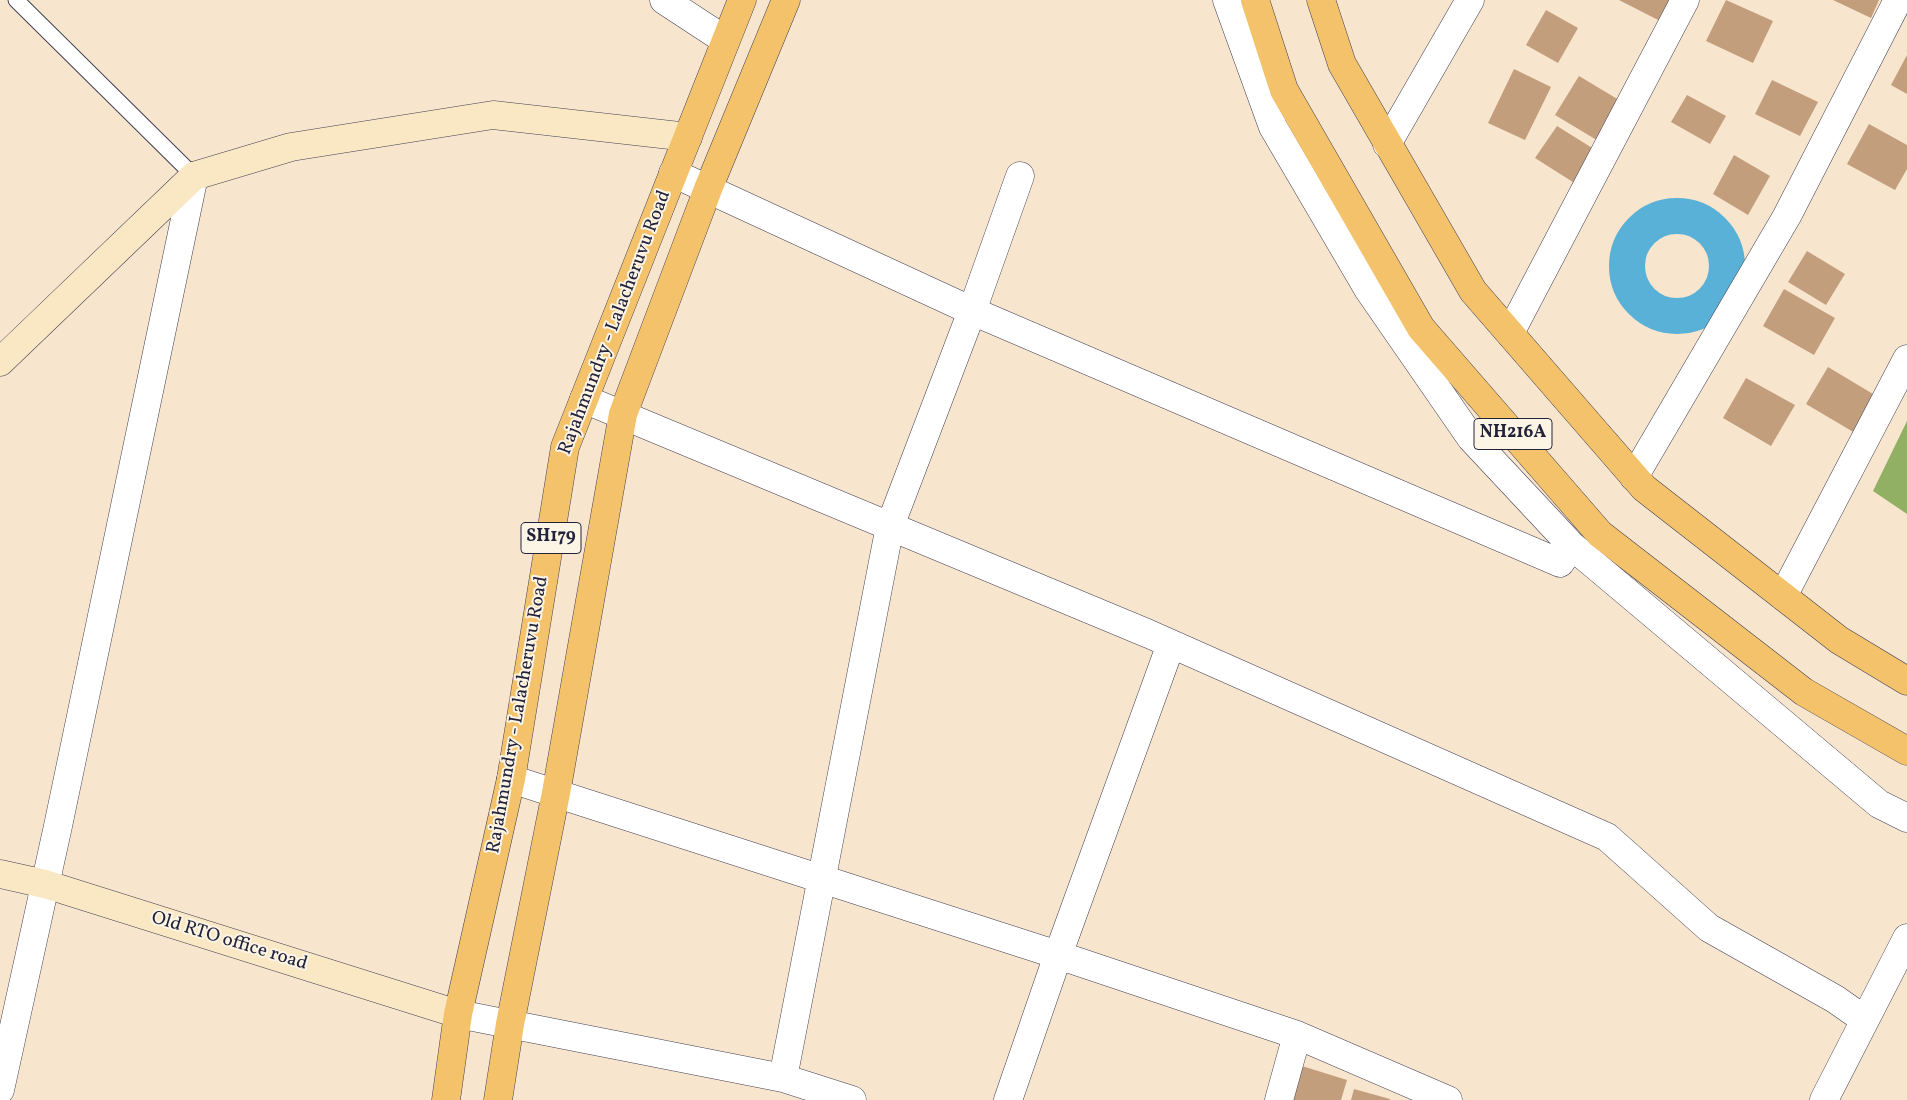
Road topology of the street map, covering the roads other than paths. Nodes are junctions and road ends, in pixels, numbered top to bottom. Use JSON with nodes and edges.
{"nodes":[{"id":1,"x":16,"y":0,"type":"edge"},
{"id":2,"x":664,"y":0,"type":"edge"},
{"id":3,"x":742,"y":0,"type":"edge"},
{"id":4,"x":786,"y":0,"type":"edge"},
{"id":5,"x":1227,"y":0,"type":"edge"},
{"id":6,"x":1255,"y":0,"type":"edge"},
{"id":7,"x":1322,"y":0,"type":"edge"},
{"id":8,"x":1470,"y":0,"type":"edge"},
{"id":9,"x":1684,"y":0,"type":"edge"},
{"id":10,"x":1898,"y":0,"type":"edge"},
{"id":11,"x":725,"y":40,"type":"junction"},
{"id":12,"x":688,"y":137,"type":"junction"},
{"id":13,"x":1387,"y":144,"type":"junction"},
{"id":14,"x":673,"y":173,"type":"junction"},
{"id":15,"x":194,"y":176,"type":"junction"},
{"id":16,"x":1020,"y":176,"type":"dead end"},
{"id":17,"x":708,"y":189,"type":"junction"},
{"id":18,"x":972,"y":311,"type":"junction"},
{"id":19,"x":1510,"y":333,"type":"junction"},
{"id":20,"x":1907,"y":359,"type":"edge"},
{"id":21,"x":0,"y":362,"type":"edge"},
{"id":22,"x":584,"y":399,"type":"junction"},
{"id":23,"x":623,"y":414,"type":"junction"},
{"id":24,"x":1634,"y":477,"type":"junction"},
{"id":25,"x":890,"y":526,"type":"junction"},
{"id":26,"x":1572,"y":546,"type":"junction"},
{"id":27,"x":1783,"y":596,"type":"junction"},
{"id":28,"x":1171,"y":644,"type":"junction"},
{"id":29,"x":1907,"y":680,"type":"edge"},
{"id":30,"x":1907,"y":751,"type":"edge"},
{"id":31,"x":511,"y":779,"type":"junction"},
{"id":32,"x":556,"y":793,"type":"junction"},
{"id":33,"x":1907,"y":818,"type":"edge"},
{"id":34,"x":0,"y":874,"type":"edge"},
{"id":35,"x":822,"y":879,"type":"junction"},
{"id":36,"x":45,"y":884,"type":"junction"},
{"id":37,"x":1907,"y":938,"type":"edge"},
{"id":38,"x":1058,"y":955,"type":"junction"},
{"id":39,"x":458,"y":1014,"type":"junction"},
{"id":40,"x":1864,"y":1020,"type":"junction"},
{"id":41,"x":510,"y":1024,"type":"junction"},
{"id":42,"x":1297,"y":1035,"type":"junction"},
{"id":43,"x":783,"y":1078,"type":"junction"},
{"id":44,"x":0,"y":1090,"type":"edge"},
{"id":45,"x":446,"y":1100,"type":"edge"},
{"id":46,"x":498,"y":1100,"type":"edge"},
{"id":47,"x":852,"y":1100,"type":"edge"},
{"id":48,"x":1008,"y":1100,"type":"edge"},
{"id":49,"x":1279,"y":1100,"type":"edge"},
{"id":50,"x":1448,"y":1100,"type":"edge"},
{"id":51,"x":1824,"y":1100,"type":"edge"}],
"edges":[{"from":1,"to":15,"type":"lane"},
{"from":2,"to":11,"type":"street"},
{"from":3,"to":11,"type":"main road","name":"Rajahmundry - Lalacheruvu Road","number":"SH179"},
{"from":4,"to":17,"type":"main road","number":"SH179"},
{"from":5,"to":26,"type":"street"},
{"from":6,"to":30,"type":"main road","number":"NH216A"},
{"from":7,"to":13,"type":"main road","number":"NH216A"},
{"from":8,"to":13,"type":"street"},
{"from":9,"to":19,"type":"street"},
{"from":10,"to":24,"type":"street"},
{"from":11,"to":12,"type":"main road","name":"Rajahmundry - Lalacheruvu Road","number":"SH179"},
{"from":12,"to":14,"type":"main road","name":"Rajahmundry - Lalacheruvu Road","number":"SH179"},
{"from":12,"to":15,"type":"street"},
{"from":13,"to":19,"type":"main road","number":"NH216A"},
{"from":14,"to":17,"type":"street"},
{"from":14,"to":22,"type":"main road","name":"Rajahmundry - Lalacheruvu Road","number":"SH179"},
{"from":15,"to":21,"type":"street"},
{"from":15,"to":36,"type":"street"},
{"from":16,"to":18,"type":"street"},
{"from":17,"to":18,"type":"street"},
{"from":17,"to":23,"type":"main road","number":"SH179"},
{"from":18,"to":25,"type":"street"},
{"from":18,"to":26,"type":"street"},
{"from":19,"to":24,"type":"main road","number":"NH216A"},
{"from":20,"to":27,"type":"street"},
{"from":22,"to":23,"type":"street"},
{"from":22,"to":31,"type":"main road","name":"Rajahmundry - Lalacheruvu Road","number":"SH179"},
{"from":23,"to":25,"type":"street"},
{"from":23,"to":32,"type":"main road","number":"SH179"},
{"from":24,"to":27,"type":"main road","number":"NH216A"},
{"from":25,"to":28,"type":"street"},
{"from":25,"to":35,"type":"street"},
{"from":26,"to":33,"type":"street"},
{"from":27,"to":29,"type":"main road","number":"NH216A"},
{"from":28,"to":38,"type":"street"},
{"from":28,"to":40,"type":"street"},
{"from":31,"to":32,"type":"street"},
{"from":31,"to":39,"type":"main road","name":"Rajahmundry - Lalacheruvu Road","number":"SH179"},
{"from":32,"to":35,"type":"street"},
{"from":32,"to":41,"type":"main road","number":"SH179"},
{"from":34,"to":36,"type":"street","name":"Old RTO office road"},
{"from":35,"to":38,"type":"street"},
{"from":35,"to":43,"type":"street"},
{"from":36,"to":39,"type":"street","name":"Old RTO office road"},
{"from":36,"to":44,"type":"street"},
{"from":37,"to":40,"type":"street"},
{"from":38,"to":42,"type":"street"},
{"from":38,"to":48,"type":"street"},
{"from":39,"to":41,"type":"street"},
{"from":39,"to":45,"type":"main road","name":"Rajahmundry - Lalacheruvu Road","number":"SH179"},
{"from":40,"to":51,"type":"street"},
{"from":41,"to":43,"type":"street"},
{"from":41,"to":46,"type":"main road","number":"SH179"},
{"from":42,"to":49,"type":"street"},
{"from":42,"to":50,"type":"street"},
{"from":43,"to":47,"type":"street"}]}
